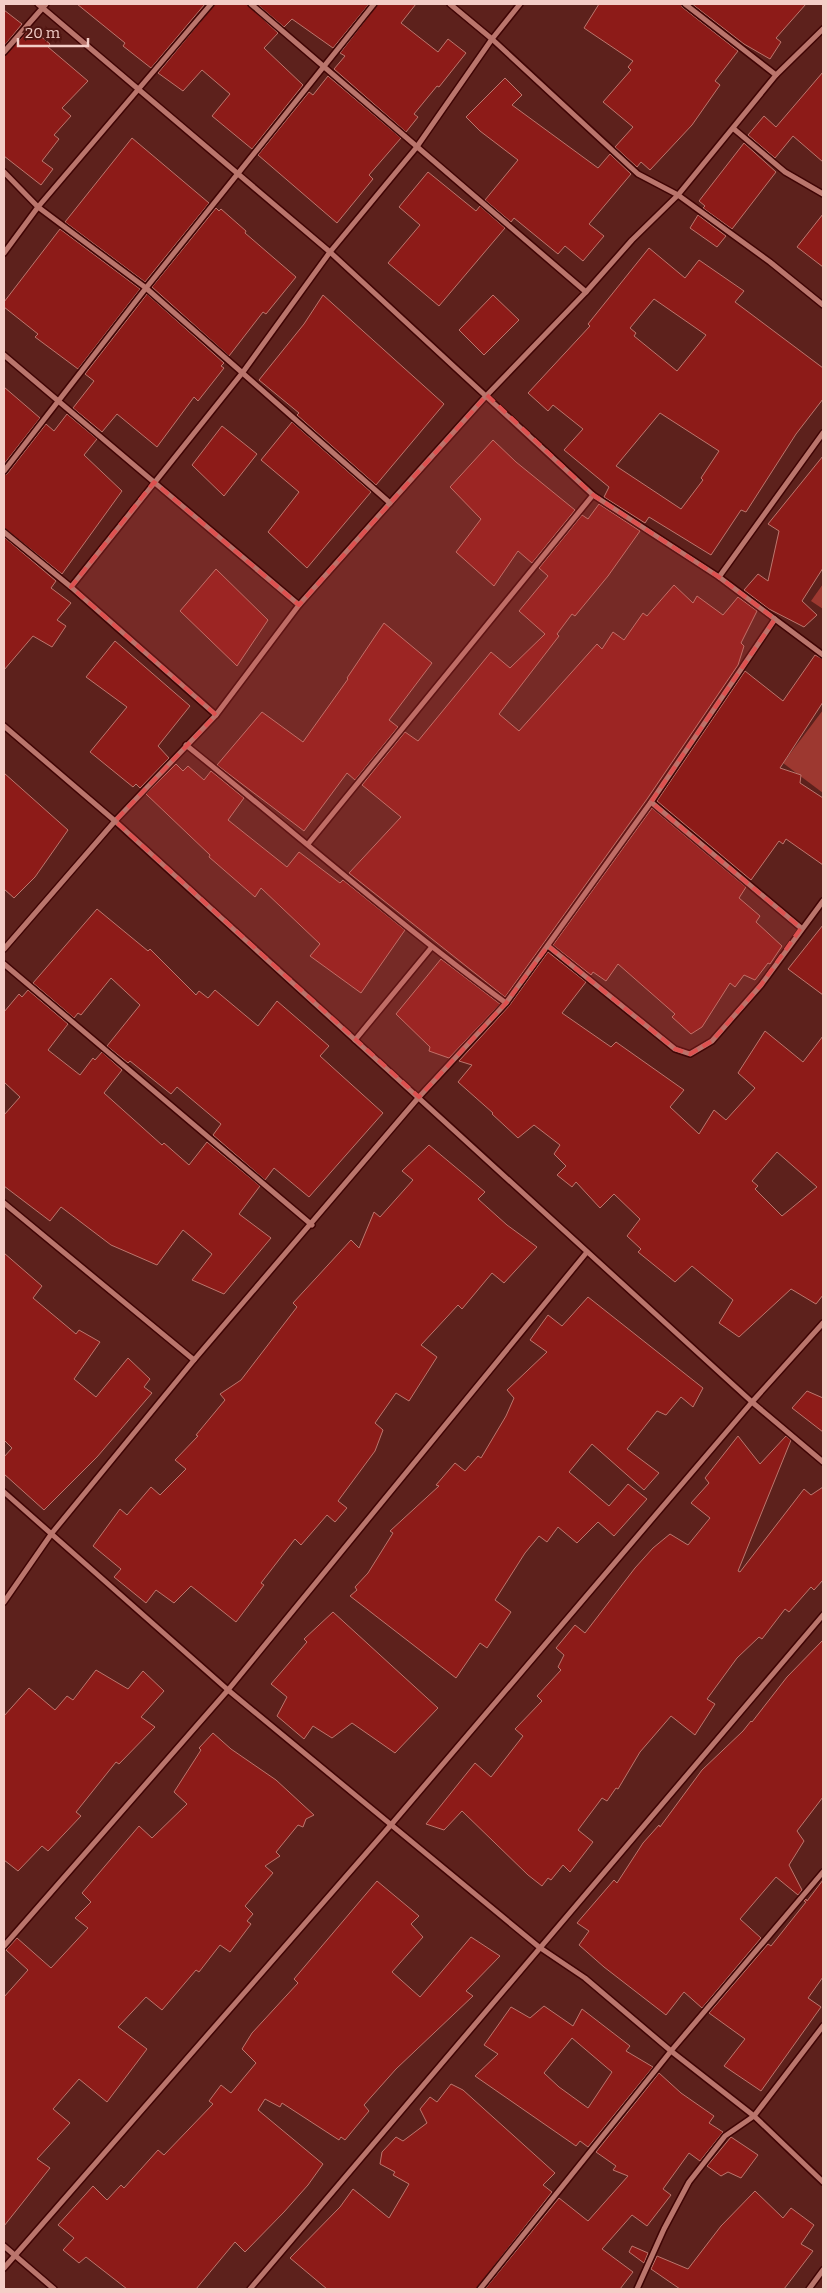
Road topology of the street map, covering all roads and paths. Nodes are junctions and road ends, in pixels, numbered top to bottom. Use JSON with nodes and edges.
{"nodes":[{"id":1,"x":212,"y":4,"type":"edge"},
{"id":2,"x":251,"y":4,"type":"edge"},
{"id":3,"x":374,"y":4,"type":"edge"},
{"id":4,"x":450,"y":4,"type":"edge"},
{"id":5,"x":520,"y":4,"type":"edge"},
{"id":6,"x":685,"y":4,"type":"edge"},
{"id":7,"x":42,"y":5,"type":"edge"},
{"id":8,"x":823,"y":29,"type":"edge"},
{"id":9,"x":492,"y":39,"type":"junction"},
{"id":10,"x":4,"y":52,"type":"edge"},
{"id":11,"x":325,"y":67,"type":"junction"},
{"id":12,"x":776,"y":76,"type":"junction"},
{"id":13,"x":140,"y":89,"type":"junction"},
{"id":14,"x":734,"y":129,"type":"junction"},
{"id":15,"x":416,"y":148,"type":"junction"},
{"id":16,"x":4,"y":172,"type":"edge"},
{"id":17,"x":237,"y":174,"type":"junction"},
{"id":18,"x":823,"y":194,"type":"edge"},
{"id":19,"x":678,"y":195,"type":"junction"},
{"id":20,"x":38,"y":207,"type":"junction"},
{"id":21,"x":330,"y":252,"type":"junction"},
{"id":22,"x":4,"y":253,"type":"edge"},
{"id":23,"x":146,"y":288,"type":"junction"},
{"id":24,"x":586,"y":292,"type":"junction"},
{"id":25,"x":823,"y":305,"type":"edge"},
{"id":26,"x":4,"y":355,"type":"edge"},
{"id":27,"x":243,"y":372,"type":"junction"},
{"id":28,"x":487,"y":395,"type":"junction"},
{"id":29,"x":57,"y":402,"type":"junction"},
{"id":30,"x":823,"y":434,"type":"edge"},
{"id":31,"x":4,"y":471,"type":"edge"},
{"id":32,"x":154,"y":482,"type":"junction"},
{"id":33,"x":593,"y":495,"type":"junction"},
{"id":34,"x":390,"y":503,"type":"junction"},
{"id":35,"x":4,"y":532,"type":"edge"},
{"id":36,"x":719,"y":576,"type":"junction"},
{"id":37,"x":72,"y":587,"type":"junction"},
{"id":38,"x":299,"y":605,"type":"junction"},
{"id":39,"x":775,"y":619,"type":"junction"},
{"id":40,"x":823,"y":655,"type":"edge"},
{"id":41,"x":216,"y":716,"type":"junction"},
{"id":42,"x":4,"y":726,"type":"edge"},
{"id":43,"x":186,"y":745,"type":"junction"},
{"id":44,"x":651,"y":802,"type":"junction"},
{"id":45,"x":115,"y":821,"type":"junction"},
{"id":46,"x":308,"y":844,"type":"junction"},
{"id":47,"x":823,"y":901,"type":"edge"},
{"id":48,"x":801,"y":928,"type":"junction"},
{"id":49,"x":548,"y":946,"type":"junction"},
{"id":50,"x":431,"y":948,"type":"junction"},
{"id":51,"x":4,"y":949,"type":"edge"},
{"id":52,"x":4,"y":964,"type":"edge"},
{"id":53,"x":506,"y":1003,"type":"junction"},
{"id":54,"x":355,"y":1040,"type":"junction"},
{"id":55,"x":419,"y":1097,"type":"junction"},
{"id":56,"x":4,"y":1202,"type":"edge"},
{"id":57,"x":312,"y":1225,"type":"junction"},
{"id":58,"x":587,"y":1252,"type":"junction"},
{"id":59,"x":823,"y":1323,"type":"edge"},
{"id":60,"x":194,"y":1360,"type":"junction"},
{"id":61,"x":752,"y":1402,"type":"junction"},
{"id":62,"x":823,"y":1462,"type":"edge"},
{"id":63,"x":4,"y":1492,"type":"edge"},
{"id":64,"x":52,"y":1533,"type":"junction"},
{"id":65,"x":4,"y":1602,"type":"edge"},
{"id":66,"x":823,"y":1615,"type":"edge"},
{"id":67,"x":228,"y":1690,"type":"junction"},
{"id":68,"x":390,"y":1826,"type":"junction"},
{"id":69,"x":823,"y":1872,"type":"edge"},
{"id":70,"x":4,"y":1946,"type":"edge"},
{"id":71,"x":540,"y":1947,"type":"junction"},
{"id":72,"x":823,"y":2026,"type":"edge"},
{"id":73,"x":671,"y":2051,"type":"junction"},
{"id":74,"x":754,"y":2116,"type":"junction"},
{"id":75,"x":823,"y":2182,"type":"edge"},
{"id":76,"x":4,"y":2246,"type":"edge"},
{"id":77,"x":14,"y":2255,"type":"junction"},
{"id":78,"x":4,"y":2268,"type":"edge"},
{"id":79,"x":823,"y":2270,"type":"edge"},
{"id":80,"x":54,"y":2289,"type":"edge"},
{"id":81,"x":250,"y":2289,"type":"edge"},
{"id":82,"x":480,"y":2289,"type":"edge"},
{"id":83,"x":637,"y":2289,"type":"edge"},
{"id":84,"x":809,"y":2289,"type":"edge"}],
"edges":[{"from":1,"to":13,"type":"street"},
{"from":2,"to":11,"type":"street"},
{"from":3,"to":11,"type":"street"},
{"from":4,"to":9,"type":"street"},
{"from":5,"to":9,"type":"street"},
{"from":6,"to":12,"type":"street"},
{"from":7,"to":10,"type":"street"},
{"from":7,"to":13,"type":"street"},
{"from":8,"to":12,"type":"street"},
{"from":9,"to":15,"type":"street"},
{"from":9,"to":19,"type":"street"},
{"from":11,"to":15,"type":"street"},
{"from":11,"to":17,"type":"street"},
{"from":12,"to":14,"type":"street"},
{"from":13,"to":17,"type":"street"},
{"from":13,"to":20,"type":"street"},
{"from":14,"to":18,"type":"street"},
{"from":14,"to":19,"type":"street"},
{"from":15,"to":21,"type":"street"},
{"from":15,"to":24,"type":"street"},
{"from":16,"to":20,"type":"street"},
{"from":17,"to":21,"type":"street"},
{"from":17,"to":23,"type":"street"},
{"from":19,"to":24,"type":"street"},
{"from":19,"to":25,"type":"street"},
{"from":20,"to":22,"type":"street"},
{"from":20,"to":23,"type":"street"},
{"from":21,"to":27,"type":"street"},
{"from":21,"to":28,"type":"street"},
{"from":23,"to":27,"type":"street"},
{"from":23,"to":29,"type":"street"},
{"from":24,"to":28,"type":"street"},
{"from":26,"to":29,"type":"street"},
{"from":27,"to":32,"type":"street"},
{"from":27,"to":34,"type":"street"},
{"from":28,"to":33,"type":"street"},
{"from":28,"to":34,"type":"street"},
{"from":29,"to":31,"type":"street"},
{"from":29,"to":32,"type":"street"},
{"from":30,"to":36,"type":"street"},
{"from":32,"to":37,"type":"street"},
{"from":32,"to":38,"type":"street"},
{"from":33,"to":36,"type":"street"},
{"from":33,"to":46,"type":"street"},
{"from":34,"to":38,"type":"street"},
{"from":35,"to":37,"type":"street"},
{"from":36,"to":39,"type":"street"},
{"from":37,"to":41,"type":"street"},
{"from":38,"to":41,"type":"street"},
{"from":39,"to":40,"type":"street"},
{"from":39,"to":44,"type":"street"},
{"from":41,"to":43,"type":"street"},
{"from":42,"to":45,"type":"street"},
{"from":43,"to":45,"type":"street"},
{"from":43,"to":46,"type":"street"},
{"from":44,"to":48,"type":"street"},
{"from":44,"to":49,"type":"street"},
{"from":45,"to":51,"type":"street"},
{"from":45,"to":54,"type":"street"},
{"from":46,"to":50,"type":"street"},
{"from":47,"to":48,"type":"street"},
{"from":48,"to":49,"type":"street"},
{"from":49,"to":53,"type":"street"},
{"from":50,"to":53,"type":"street"},
{"from":50,"to":54,"type":"street"},
{"from":52,"to":57,"type":"street"},
{"from":53,"to":55,"type":"street"},
{"from":54,"to":55,"type":"street"},
{"from":55,"to":57,"type":"street"},
{"from":55,"to":58,"type":"street"},
{"from":56,"to":60,"type":"street"},
{"from":57,"to":60,"type":"street"},
{"from":58,"to":61,"type":"street"},
{"from":58,"to":67,"type":"street"},
{"from":59,"to":61,"type":"street"},
{"from":60,"to":64,"type":"street"},
{"from":61,"to":62,"type":"street"},
{"from":61,"to":68,"type":"street"},
{"from":63,"to":64,"type":"street"},
{"from":64,"to":65,"type":"street"},
{"from":64,"to":67,"type":"street"},
{"from":66,"to":71,"type":"street"},
{"from":67,"to":68,"type":"street"},
{"from":67,"to":70,"type":"street"},
{"from":68,"to":71,"type":"street"},
{"from":68,"to":77,"type":"street"},
{"from":69,"to":73,"type":"street"},
{"from":71,"to":73,"type":"street"},
{"from":71,"to":81,"type":"street"},
{"from":72,"to":74,"type":"street"},
{"from":73,"to":74,"type":"street"},
{"from":73,"to":82,"type":"street"},
{"from":74,"to":75,"type":"street"},
{"from":74,"to":83,"type":"street"},
{"from":76,"to":77,"type":"street"},
{"from":77,"to":78,"type":"street"},
{"from":77,"to":80,"type":"street"},
{"from":79,"to":84,"type":"street"}]}
